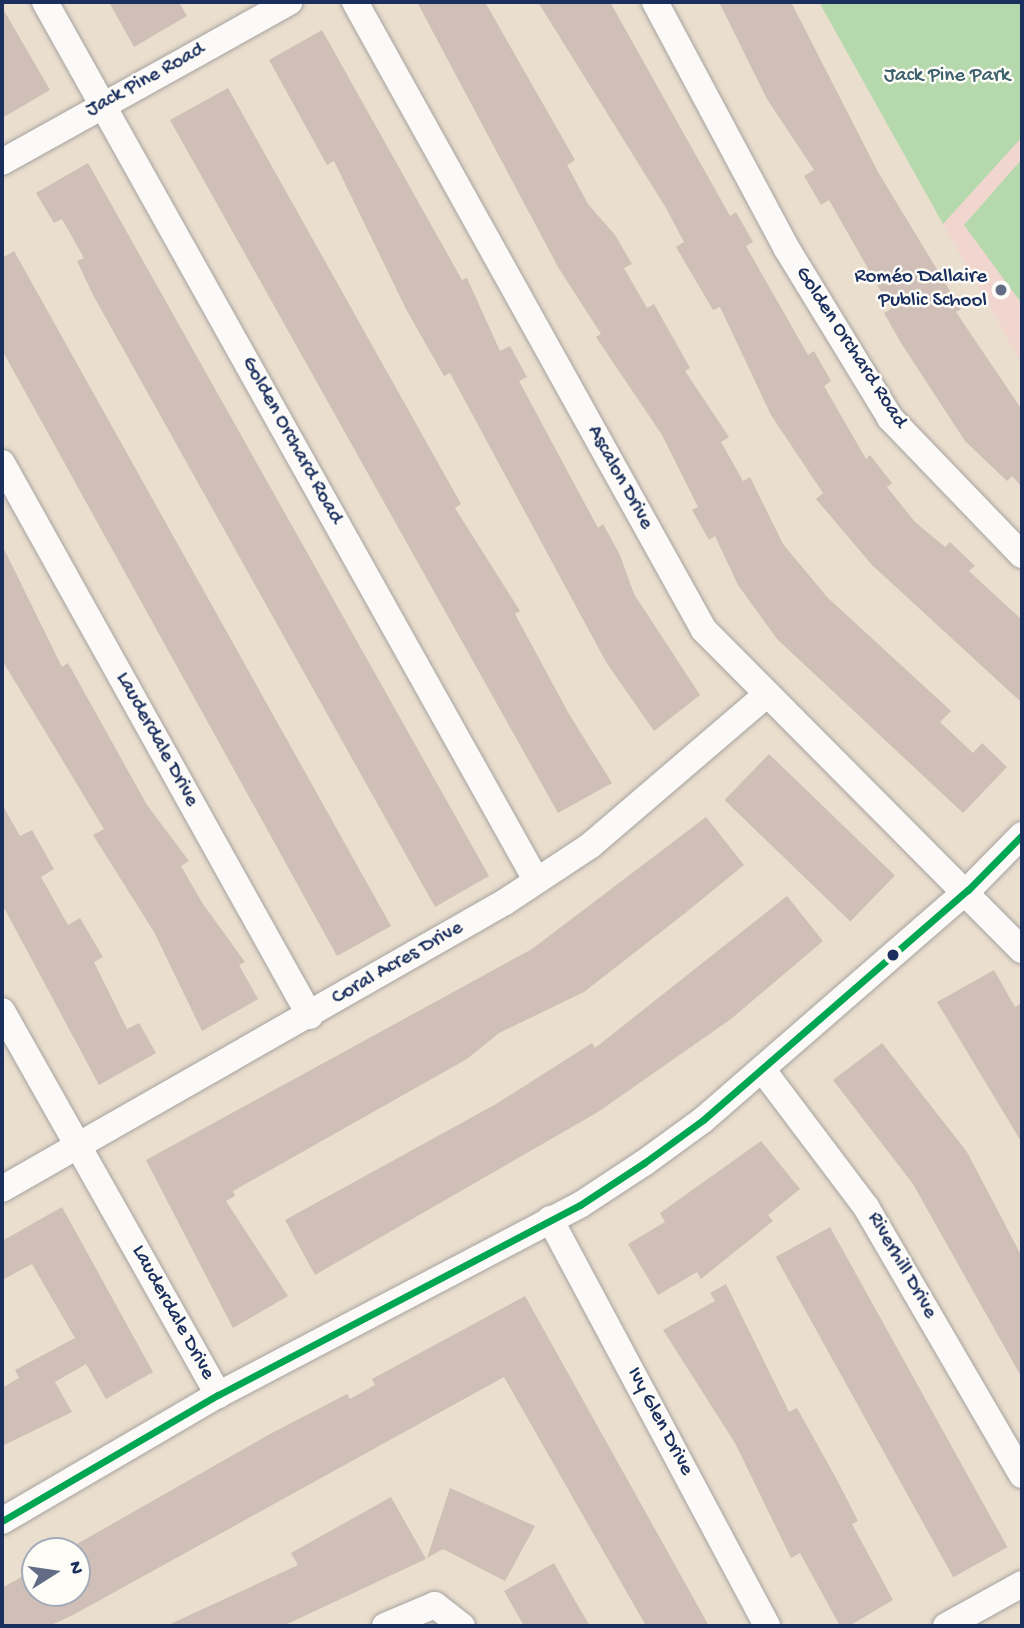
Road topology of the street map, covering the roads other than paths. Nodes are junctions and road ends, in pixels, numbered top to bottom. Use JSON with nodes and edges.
{"nodes":[{"id":1,"x":45,"y":2,"type":"edge"},
{"id":2,"x":290,"y":2,"type":"edge"},
{"id":3,"x":355,"y":2,"type":"edge"},
{"id":4,"x":655,"y":2,"type":"edge"},
{"id":5,"x":103,"y":105,"type":"junction"},
{"id":6,"x":2,"y":162,"type":"edge"},
{"id":7,"x":2,"y":463,"type":"edge"},
{"id":8,"x":1022,"y":555,"type":"edge"},
{"id":9,"x":765,"y":696,"type":"junction"},
{"id":10,"x":1022,"y":835,"type":"edge"},
{"id":11,"x":536,"y":880,"type":"junction"},
{"id":12,"x":968,"y":890,"type":"junction"},
{"id":13,"x":1022,"y":950,"type":"edge"},
{"id":14,"x":2,"y":1011,"type":"edge"},
{"id":15,"x":310,"y":1016,"type":"junction"},
{"id":16,"x":762,"y":1069,"type":"junction"},
{"id":17,"x":78,"y":1146,"type":"junction"},
{"id":18,"x":2,"y":1189,"type":"edge"},
{"id":19,"x":550,"y":1219,"type":"junction"},
{"id":20,"x":218,"y":1395,"type":"junction"},
{"id":21,"x":1022,"y":1475,"type":"edge"},
{"id":22,"x":2,"y":1521,"type":"edge"},
{"id":23,"x":1022,"y":1584,"type":"edge"},
{"id":24,"x":385,"y":1626,"type":"edge"},
{"id":25,"x":462,"y":1626,"type":"edge"},
{"id":26,"x":767,"y":1626,"type":"edge"},
{"id":27,"x":947,"y":1626,"type":"edge"}],
"edges":[{"from":1,"to":5,"type":"street","name":"Golden Orchard Road"},
{"from":2,"to":5,"type":"street","name":"Jack Pine Road"},
{"from":3,"to":9,"type":"street","name":"Ascalon Drive"},
{"from":4,"to":8,"type":"street","name":"Golden Orchard Road"},
{"from":5,"to":6,"type":"street","name":"Jack Pine Road"},
{"from":5,"to":11,"type":"street","name":"Golden Orchard Road"},
{"from":7,"to":15,"type":"street","name":"Lauderdale Drive"},
{"from":9,"to":11,"type":"street","name":"Coral Acres Drive"},
{"from":9,"to":12,"type":"street","name":"Ascalon Drive"},
{"from":10,"to":12,"type":"street"},
{"from":11,"to":15,"type":"street","name":"Coral Acres Drive"},
{"from":12,"to":13,"type":"street","name":"Ascalon Drive"},
{"from":12,"to":16,"type":"street"},
{"from":14,"to":17,"type":"street","name":"Lauderdale Drive"},
{"from":15,"to":17,"type":"street","name":"Coral Acres Drive"},
{"from":16,"to":19,"type":"street"},
{"from":16,"to":21,"type":"street","name":"Riverhill Drive"},
{"from":17,"to":18,"type":"street","name":"Coral Acres Drive"},
{"from":17,"to":20,"type":"street","name":"Lauderdale Drive"},
{"from":19,"to":20,"type":"street"},
{"from":19,"to":26,"type":"street","name":"Ivy Glen Drive"},
{"from":20,"to":22,"type":"street"},
{"from":23,"to":27,"type":"street"},
{"from":24,"to":25,"type":"street"}]}
